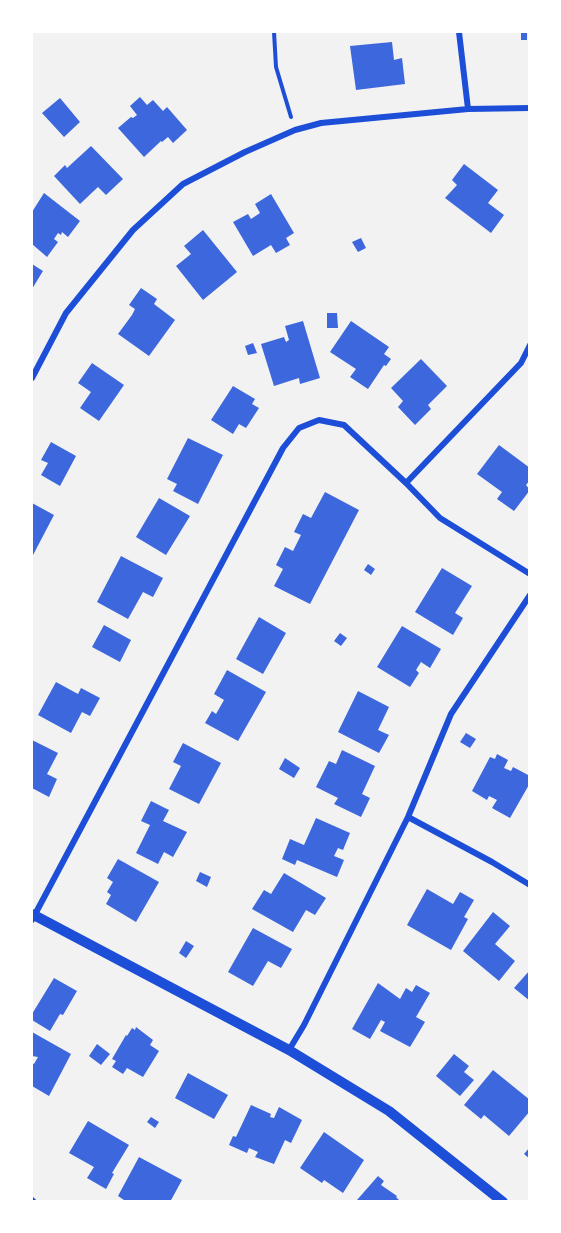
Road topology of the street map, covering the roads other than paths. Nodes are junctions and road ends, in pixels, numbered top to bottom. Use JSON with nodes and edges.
{"nodes":[{"id":1,"x":459,"y":32,"type":"edge"},
{"id":2,"x":530,"y":108,"type":"edge"},
{"id":3,"x":468,"y":109,"type":"junction"},
{"id":4,"x":530,"y":345,"type":"edge"},
{"id":5,"x":32,"y":378,"type":"edge"},
{"id":6,"x":406,"y":483,"type":"junction"},
{"id":7,"x":530,"y":574,"type":"edge"},
{"id":8,"x":530,"y":595,"type":"edge"},
{"id":9,"x":408,"y":817,"type":"junction"},
{"id":10,"x":530,"y":885,"type":"edge"},
{"id":11,"x":32,"y":917,"type":"edge"},
{"id":12,"x":289,"y":1050,"type":"junction"},
{"id":13,"x":503,"y":1202,"type":"edge"}],
"edges":[{"from":1,"to":3,"type":"street"},
{"from":2,"to":3,"type":"street"},
{"from":3,"to":5,"type":"street"},
{"from":4,"to":6,"type":"street"},
{"from":6,"to":7,"type":"street"},
{"from":6,"to":11,"type":"street"},
{"from":8,"to":9,"type":"street"},
{"from":9,"to":10,"type":"street"},
{"from":9,"to":12,"type":"street"},
{"from":11,"to":12,"type":"street"},
{"from":12,"to":13,"type":"street"}]}
